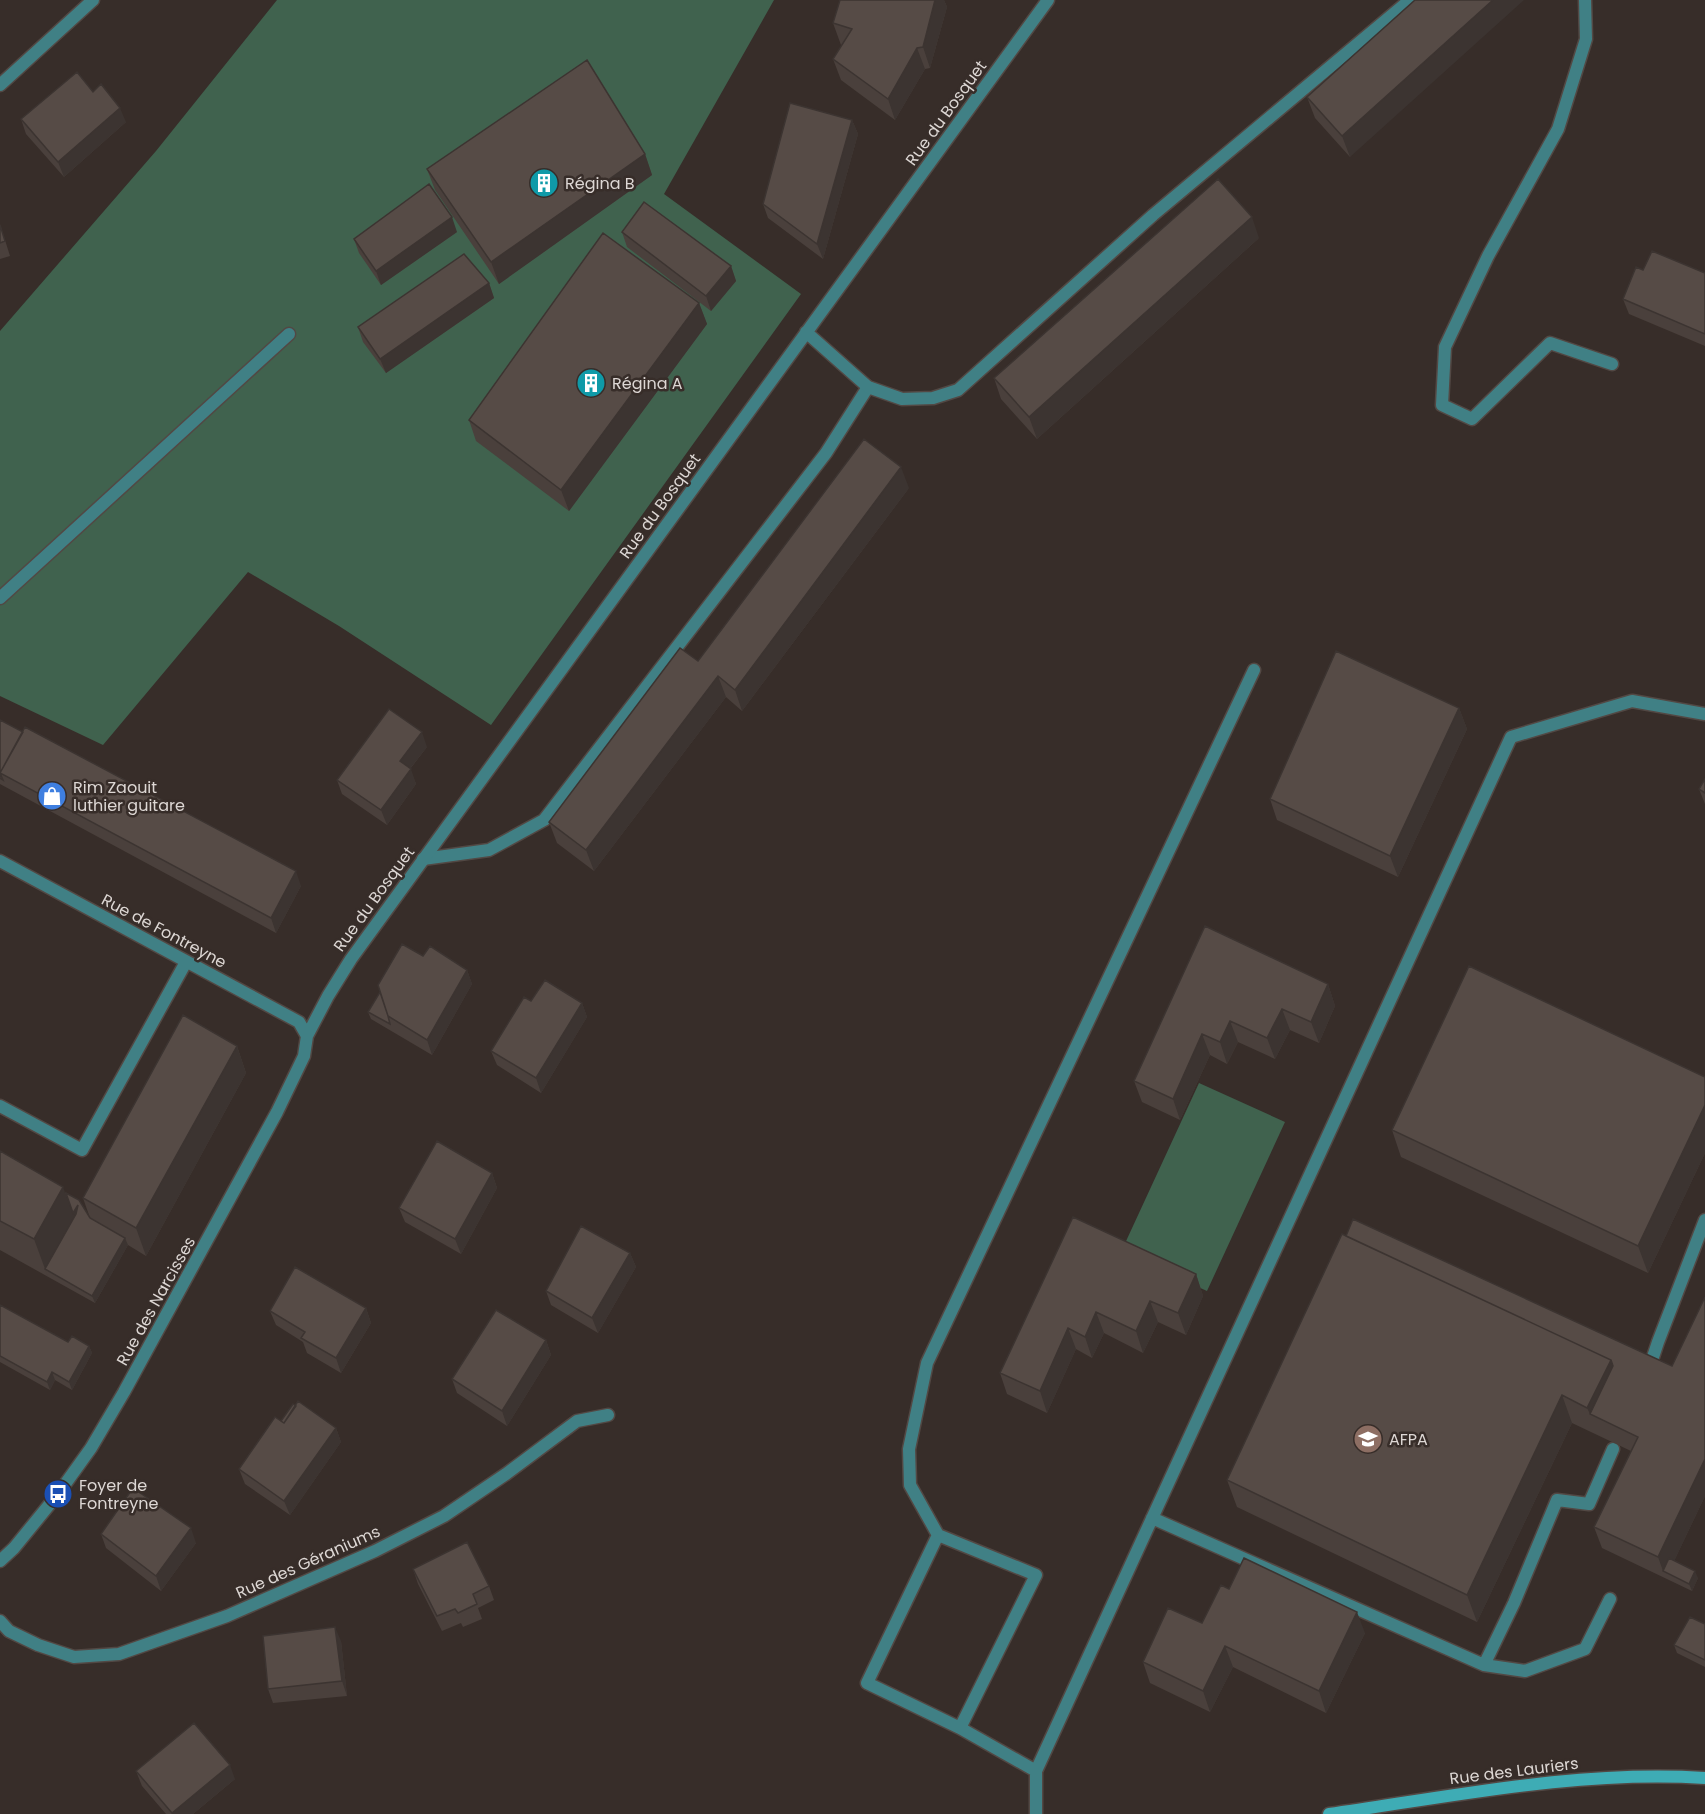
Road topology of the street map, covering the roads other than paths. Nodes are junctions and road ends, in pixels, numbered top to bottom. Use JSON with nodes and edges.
{"nodes":[{"id":1,"x":93,"y":0,"type":"edge"},
{"id":2,"x":1048,"y":0,"type":"edge"},
{"id":3,"x":1410,"y":0,"type":"edge"},
{"id":4,"x":1585,"y":0,"type":"edge"},
{"id":5,"x":0,"y":85,"type":"edge"},
{"id":6,"x":806,"y":332,"type":"junction"},
{"id":7,"x":289,"y":334,"type":"dead end"},
{"id":8,"x":1612,"y":364,"type":"dead end"},
{"id":9,"x":868,"y":387,"type":"junction"},
{"id":10,"x":0,"y":598,"type":"edge"},
{"id":11,"x":1254,"y":670,"type":"dead end"},
{"id":12,"x":1705,"y":714,"type":"edge"},
{"id":13,"x":423,"y":860,"type":"junction"},
{"id":14,"x":0,"y":861,"type":"edge"},
{"id":15,"x":186,"y":962,"type":"junction"},
{"id":16,"x":307,"y":1036,"type":"junction"},
{"id":17,"x":0,"y":1106,"type":"edge"},
{"id":18,"x":1705,"y":1220,"type":"edge"},
{"id":19,"x":1649,"y":1369,"type":"edge"},
{"id":20,"x":608,"y":1415,"type":"dead end"},
{"id":21,"x":1613,"y":1449,"type":"edge"},
{"id":22,"x":1152,"y":1518,"type":"junction"},
{"id":23,"x":938,"y":1534,"type":"junction"},
{"id":24,"x":0,"y":1561,"type":"edge"},
{"id":25,"x":1610,"y":1599,"type":"dead end"},
{"id":26,"x":0,"y":1621,"type":"edge"},
{"id":27,"x":1484,"y":1665,"type":"junction"},
{"id":28,"x":960,"y":1728,"type":"junction"},
{"id":29,"x":1036,"y":1771,"type":"junction"},
{"id":30,"x":1705,"y":1778,"type":"edge"},
{"id":31,"x":1036,"y":1814,"type":"edge"},
{"id":32,"x":1329,"y":1814,"type":"edge"}],
"edges":[{"from":1,"to":5,"type":"street"},
{"from":2,"to":6,"type":"street","name":"Rue du Bosquet"},
{"from":3,"to":9,"type":"street"},
{"from":4,"to":8,"type":"street"},
{"from":6,"to":9,"type":"street"},
{"from":6,"to":13,"type":"street","name":"Rue du Bosquet"},
{"from":7,"to":10,"type":"street"},
{"from":9,"to":13,"type":"street"},
{"from":11,"to":23,"type":"street"},
{"from":12,"to":22,"type":"street"},
{"from":13,"to":16,"type":"street","name":"Rue du Bosquet"},
{"from":14,"to":15,"type":"street","name":"Rue de Fontreyne"},
{"from":15,"to":16,"type":"street","name":"Rue de Fontreyne"},
{"from":15,"to":17,"type":"street"},
{"from":16,"to":24,"type":"street","name":"Rue des Narcisses"},
{"from":18,"to":19,"type":"street"},
{"from":20,"to":26,"type":"street","name":"Rue des Géraniums"},
{"from":21,"to":27,"type":"street"},
{"from":22,"to":27,"type":"street"},
{"from":22,"to":29,"type":"street"},
{"from":23,"to":28,"type":"street"},
{"from":23,"to":28,"type":"street"},
{"from":25,"to":27,"type":"street"},
{"from":28,"to":29,"type":"street"},
{"from":29,"to":31,"type":"street"},
{"from":30,"to":32,"type":"main road","name":"Rue des Lauriers"}]}
